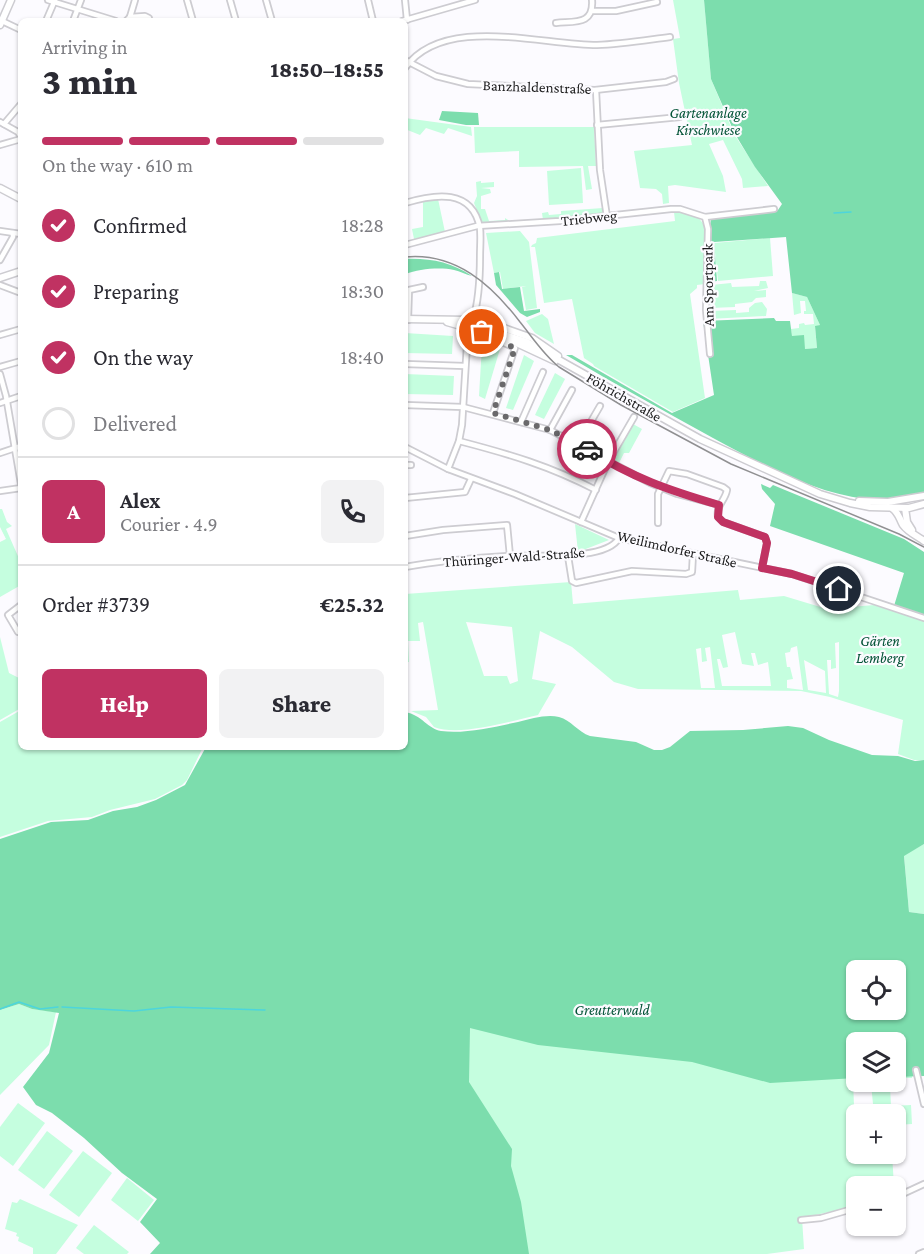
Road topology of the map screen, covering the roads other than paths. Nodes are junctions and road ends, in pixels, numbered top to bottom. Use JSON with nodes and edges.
{"nodes":[{"id":1,"x":12,"y":0,"type":"edge"},
{"id":2,"x":81,"y":0,"type":"edge"},
{"id":3,"x":135,"y":0,"type":"edge"},
{"id":4,"x":187,"y":0,"type":"edge"},
{"id":5,"x":230,"y":0,"type":"edge"},
{"id":6,"x":273,"y":0,"type":"edge"},
{"id":7,"x":368,"y":0,"type":"edge"},
{"id":8,"x":405,"y":0,"type":"edge"},
{"id":9,"x":475,"y":0,"type":"edge"},
{"id":10,"x":592,"y":0,"type":"edge"},
{"id":11,"x":52,"y":1,"type":"edge"},
{"id":12,"x":266,"y":1,"type":"edge"},
{"id":13,"x":657,"y":2,"type":"dead end"},
{"id":14,"x":78,"y":9,"type":"junction"},
{"id":15,"x":593,"y":11,"type":"junction"},
{"id":16,"x":47,"y":18,"type":"edge"},
{"id":17,"x":74,"y":18,"type":"edge"},
{"id":18,"x":100,"y":18,"type":"edge"},
{"id":19,"x":128,"y":18,"type":"edge"},
{"id":20,"x":135,"y":18,"type":"edge"},
{"id":21,"x":148,"y":18,"type":"edge"},
{"id":22,"x":193,"y":18,"type":"edge"},
{"id":23,"x":235,"y":18,"type":"edge"},
{"id":24,"x":271,"y":18,"type":"edge"},
{"id":25,"x":372,"y":18,"type":"edge"},
{"id":26,"x":405,"y":18,"type":"edge"},
{"id":27,"x":408,"y":19,"type":"edge"},
{"id":28,"x":1,"y":22,"type":"edge"},
{"id":29,"x":556,"y":23,"type":"dead end"},
{"id":30,"x":18,"y":29,"type":"edge"},
{"id":31,"x":670,"y":36,"type":"dead end"},
{"id":32,"x":408,"y":60,"type":"edge"},
{"id":33,"x":408,"y":62,"type":"edge"},
{"id":34,"x":674,"y":79,"type":"dead end"},
{"id":35,"x":596,"y":90,"type":"junction"},
{"id":36,"x":18,"y":107,"type":"edge"},
{"id":37,"x":682,"y":115,"type":"dead end"},
{"id":38,"x":2,"y":123,"type":"edge"},
{"id":39,"x":597,"y":125,"type":"junction"},
{"id":40,"x":18,"y":132,"type":"edge"},
{"id":41,"x":18,"y":139,"type":"edge"},
{"id":42,"x":0,"y":145,"type":"edge"},
{"id":43,"x":0,"y":188,"type":"edge"},
{"id":44,"x":18,"y":197,"type":"edge"},
{"id":45,"x":408,"y":202,"type":"edge"},
{"id":46,"x":774,"y":209,"type":"dead end"},
{"id":47,"x":607,"y":217,"type":"junction"},
{"id":48,"x":705,"y":217,"type":"junction"},
{"id":49,"x":480,"y":226,"type":"junction"},
{"id":50,"x":0,"y":231,"type":"edge"},
{"id":51,"x":13,"y":233,"type":"junction"},
{"id":52,"x":18,"y":234,"type":"edge"},
{"id":53,"x":408,"y":244,"type":"edge"},
{"id":54,"x":0,"y":260,"type":"edge"},
{"id":55,"x":18,"y":272,"type":"edge"},
{"id":56,"x":0,"y":278,"type":"edge"},
{"id":57,"x":0,"y":286,"type":"edge"},
{"id":58,"x":423,"y":287,"type":"dead end"},
{"id":59,"x":18,"y":292,"type":"edge"},
{"id":60,"x":408,"y":310,"type":"edge"},
{"id":61,"x":408,"y":320,"type":"edge"},
{"id":62,"x":472,"y":325,"type":"junction"},
{"id":63,"x":18,"y":330,"type":"edge"},
{"id":64,"x":0,"y":335,"type":"edge"},
{"id":65,"x":711,"y":354,"type":"dead end"},
{"id":66,"x":18,"y":362,"type":"edge"},
{"id":67,"x":408,"y":364,"type":"edge"},
{"id":68,"x":465,"y":366,"type":"junction"},
{"id":69,"x":0,"y":367,"type":"edge"},
{"id":70,"x":573,"y":367,"type":"junction"},
{"id":71,"x":543,"y":372,"type":"dead end"},
{"id":72,"x":0,"y":374,"type":"edge"},
{"id":73,"x":572,"y":390,"type":"dead end"},
{"id":74,"x":18,"y":397,"type":"edge"},
{"id":75,"x":7,"y":401,"type":"junction"},
{"id":76,"x":0,"y":403,"type":"edge"},
{"id":77,"x":408,"y":405,"type":"edge"},
{"id":78,"x":600,"y":406,"type":"dead end"},
{"id":79,"x":463,"y":407,"type":"junction"},
{"id":80,"x":493,"y":413,"type":"junction"},
{"id":81,"x":634,"y":417,"type":"dead end"},
{"id":82,"x":521,"y":422,"type":"junction"},
{"id":83,"x":550,"y":430,"type":"junction"},
{"id":84,"x":459,"y":441,"type":"junction"},
{"id":85,"x":578,"y":444,"type":"junction"},
{"id":86,"x":18,"y":447,"type":"edge"},
{"id":87,"x":15,"y":448,"type":"junction"},
{"id":88,"x":408,"y":449,"type":"edge"},
{"id":89,"x":0,"y":453,"type":"edge"},
{"id":90,"x":608,"y":462,"type":"junction"},
{"id":91,"x":18,"y":467,"type":"edge"},
{"id":92,"x":448,"y":469,"type":"junction"},
{"id":93,"x":471,"y":478,"type":"junction"},
{"id":94,"x":18,"y":487,"type":"edge"},
{"id":95,"x":661,"y":487,"type":"junction"},
{"id":96,"x":806,"y":487,"type":"junction"},
{"id":97,"x":596,"y":490,"type":"junction"},
{"id":98,"x":0,"y":491,"type":"edge"},
{"id":99,"x":924,"y":496,"type":"edge"},
{"id":100,"x":408,"y":498,"type":"edge"},
{"id":101,"x":910,"y":500,"type":"junction"},
{"id":102,"x":897,"y":502,"type":"junction"},
{"id":103,"x":924,"y":504,"type":"edge"},
{"id":104,"x":719,"y":505,"type":"junction"},
{"id":105,"x":916,"y":507,"type":"junction"},
{"id":106,"x":891,"y":508,"type":"junction"},
{"id":107,"x":904,"y":508,"type":"junction"},
{"id":108,"x":900,"y":516,"type":"junction"},
{"id":109,"x":581,"y":522,"type":"junction"},
{"id":110,"x":907,"y":522,"type":"junction"},
{"id":111,"x":658,"y":523,"type":"dead end"},
{"id":112,"x":408,"y":536,"type":"edge"},
{"id":113,"x":619,"y":538,"type":"junction"},
{"id":114,"x":924,"y":540,"type":"edge"},
{"id":115,"x":693,"y":554,"type":"junction"},
{"id":116,"x":510,"y":556,"type":"junction"},
{"id":117,"x":568,"y":556,"type":"junction"},
{"id":118,"x":408,"y":567,"type":"edge"},
{"id":119,"x":762,"y":568,"type":"junction"},
{"id":120,"x":18,"y":607,"type":"edge"},
{"id":121,"x":924,"y":618,"type":"edge"},
{"id":122,"x":18,"y":632,"type":"edge"},
{"id":123,"x":916,"y":1070,"type":"dead end"},
{"id":124,"x":924,"y":1104,"type":"edge"},
{"id":125,"x":924,"y":1184,"type":"edge"},
{"id":126,"x":906,"y":1192,"type":"edge"},
{"id":127,"x":846,"y":1211,"type":"edge"},
{"id":128,"x":801,"y":1220,"type":"dead end"},
{"id":129,"x":924,"y":1252,"type":"edge"},
{"id":130,"x":919,"y":1254,"type":"edge"}],
"edges":[{"from":1,"to":28,"type":"main road"},
{"from":2,"to":14,"type":"street"},
{"from":3,"to":19,"type":"street"},
{"from":4,"to":22,"type":"street"},
{"from":5,"to":23,"type":"street"},
{"from":6,"to":12,"type":"street"},
{"from":7,"to":25,"type":"street"},
{"from":8,"to":26,"type":"street"},
{"from":9,"to":27,"type":"street"},
{"from":10,"to":15,"type":"street"},
{"from":11,"to":14,"type":"street"},
{"from":11,"to":16,"type":"street"},
{"from":12,"to":24,"type":"street"},
{"from":13,"to":15,"type":"street"},
{"from":14,"to":17,"type":"street"},
{"from":14,"to":18,"type":"street"},
{"from":15,"to":29,"type":"street"},
{"from":20,"to":21,"type":"street"},
{"from":28,"to":30,"type":"street"},
{"from":31,"to":32,"type":"street"},
{"from":33,"to":35,"type":"street","name":"Banzhaldenstraße"},
{"from":34,"to":35,"type":"street","name":"Banzhaldenstraße"},
{"from":35,"to":39,"type":"street"},
{"from":36,"to":38,"type":"street"},
{"from":37,"to":39,"type":"street"},
{"from":38,"to":40,"type":"street"},
{"from":39,"to":47,"type":"street"},
{"from":41,"to":42,"type":"street"},
{"from":43,"to":44,"type":"main road"},
{"from":45,"to":49,"type":"street"},
{"from":46,"to":48,"type":"street","name":"Triebweg"},
{"from":47,"to":48,"type":"street","name":"Triebweg"},
{"from":47,"to":49,"type":"street","name":"Triebweg"},
{"from":48,"to":65,"type":"street","name":"Am Sportpark"},
{"from":49,"to":53,"type":"street","name":"Triebweg"},
{"from":49,"to":62,"type":"street"},
{"from":50,"to":51,"type":"street"},
{"from":51,"to":52,"type":"street"},
{"from":51,"to":54,"type":"street"},
{"from":55,"to":56,"type":"main road"},
{"from":57,"to":59,"type":"street"},
{"from":58,"to":60,"type":"street"},
{"from":61,"to":62,"type":"main road","name":"Föhrichstraße"},
{"from":62,"to":68,"type":"street"},
{"from":62,"to":70,"type":"main road"},
{"from":62,"to":70,"type":"main road","name":"Föhrichstraße"},
{"from":62,"to":80,"type":"street"},
{"from":63,"to":64,"type":"street"},
{"from":66,"to":69,"type":"street"},
{"from":67,"to":68,"type":"street"},
{"from":68,"to":79,"type":"street"},
{"from":70,"to":96,"type":"main road","name":"Föhrichstraße"},
{"from":71,"to":82,"type":"street"},
{"from":72,"to":75,"type":"street"},
{"from":73,"to":83,"type":"street"},
{"from":74,"to":75,"type":"street"},
{"from":75,"to":76,"type":"street"},
{"from":75,"to":87,"type":"street"},
{"from":77,"to":79,"type":"street"},
{"from":78,"to":85,"type":"street"},
{"from":79,"to":80,"type":"street"},
{"from":79,"to":84,"type":"street"},
{"from":80,"to":82,"type":"street"},
{"from":81,"to":90,"type":"street"},
{"from":82,"to":83,"type":"street"},
{"from":83,"to":85,"type":"street"},
{"from":84,"to":92,"type":"street"},
{"from":84,"to":97,"type":"street"},
{"from":85,"to":90,"type":"street"},
{"from":86,"to":87,"type":"street"},
{"from":87,"to":89,"type":"street"},
{"from":87,"to":91,"type":"street"},
{"from":88,"to":92,"type":"street","name":"Weilimdorfer Straße"},
{"from":90,"to":95,"type":"street"},
{"from":90,"to":97,"type":"street"},
{"from":92,"to":93,"type":"street","name":"Weilimdorfer Straße"},
{"from":93,"to":100,"type":"street"},
{"from":93,"to":109,"type":"street","name":"Weilimdorfer Straße"},
{"from":94,"to":98,"type":"street"},
{"from":95,"to":104,"type":"street"},
{"from":95,"to":104,"type":"street"},
{"from":95,"to":111,"type":"street"},
{"from":96,"to":102,"type":"main road"},
{"from":96,"to":106,"type":"main road"},
{"from":97,"to":109,"type":"street"},
{"from":99,"to":101,"type":"main road"},
{"from":101,"to":102,"type":"main road"},
{"from":101,"to":107,"type":"main road"},
{"from":102,"to":107,"type":"main road"},
{"from":103,"to":105,"type":"main road"},
{"from":104,"to":119,"type":"street"},
{"from":105,"to":107,"type":"main road"},
{"from":105,"to":110,"type":"main road"},
{"from":106,"to":107,"type":"main road"},
{"from":106,"to":108,"type":"main road"},
{"from":107,"to":108,"type":"main road"},
{"from":107,"to":110,"type":"main road"},
{"from":108,"to":114,"type":"main road"},
{"from":109,"to":113,"type":"street","name":"Weilimdorfer Straße"},
{"from":110,"to":114,"type":"main road"},
{"from":112,"to":116,"type":"street"},
{"from":113,"to":115,"type":"street","name":"Weilimdorfer Straße"},
{"from":113,"to":117,"type":"street","name":"Thüringer-Wald-Straße"},
{"from":115,"to":117,"type":"street"},
{"from":115,"to":119,"type":"street","name":"Weilimdorfer Straße"},
{"from":116,"to":117,"type":"street","name":"Thüringer-Wald-Straße"},
{"from":116,"to":118,"type":"street","name":"Thüringer-Wald-Straße"},
{"from":119,"to":121,"type":"street","name":"Weilimdorfer Straße"},
{"from":120,"to":122,"type":"street"},
{"from":123,"to":124,"type":"street"},
{"from":125,"to":126,"type":"street"},
{"from":127,"to":128,"type":"street"},
{"from":129,"to":130,"type":"street"}]}
